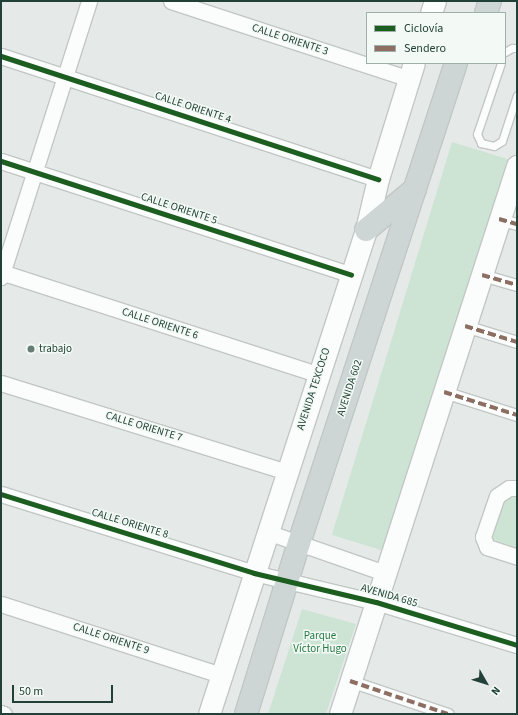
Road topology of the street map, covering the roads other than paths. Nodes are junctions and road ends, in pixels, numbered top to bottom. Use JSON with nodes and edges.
{"nodes":[{"id":1,"x":89,"y":1,"type":"edge"},
{"id":2,"x":171,"y":1,"type":"edge"},
{"id":3,"x":435,"y":1,"type":"edge"},
{"id":4,"x":476,"y":1,"type":"edge"},
{"id":5,"x":490,"y":1,"type":"edge"},
{"id":6,"x":431,"y":12,"type":"edge"},
{"id":7,"x":472,"y":12,"type":"edge"},
{"id":8,"x":486,"y":12,"type":"edge"},
{"id":9,"x":517,"y":48,"type":"edge"},
{"id":10,"x":506,"y":51,"type":"edge"},
{"id":11,"x":1,"y":56,"type":"edge"},
{"id":12,"x":366,"y":58,"type":"edge"},
{"id":13,"x":388,"y":64,"type":"edge"},
{"id":14,"x":456,"y":64,"type":"edge"},
{"id":15,"x":470,"y":64,"type":"edge"},
{"id":16,"x":501,"y":64,"type":"edge"},
{"id":17,"x":412,"y":71,"type":"edge"},
{"id":18,"x":66,"y":77,"type":"junction"},
{"id":19,"x":517,"y":95,"type":"edge"},
{"id":20,"x":1,"y":161,"type":"edge"},
{"id":21,"x":517,"y":166,"type":"edge"},
{"id":22,"x":35,"y":172,"type":"junction"},
{"id":23,"x":378,"y":179,"type":"junction"},
{"id":24,"x":415,"y":189,"type":"junction"},
{"id":25,"x":508,"y":221,"type":"edge"},
{"id":26,"x":366,"y":230,"type":"junction"},
{"id":27,"x":1,"y":274,"type":"edge"},
{"id":28,"x":351,"y":275,"type":"junction"},
{"id":29,"x":482,"y":275,"type":"junction"},
{"id":30,"x":517,"y":285,"type":"edge"},
{"id":31,"x":465,"y":326,"type":"junction"},
{"id":32,"x":517,"y":342,"type":"edge"},
{"id":33,"x":319,"y":375,"type":"junction"},
{"id":34,"x":1,"y":382,"type":"edge"},
{"id":35,"x":444,"y":392,"type":"junction"},
{"id":36,"x":517,"y":415,"type":"edge"},
{"id":37,"x":287,"y":472,"type":"junction"},
{"id":38,"x":517,"y":488,"type":"edge"},
{"id":39,"x":1,"y":494,"type":"edge"},
{"id":40,"x":267,"y":532,"type":"junction"},
{"id":41,"x":306,"y":545,"type":"junction"},
{"id":42,"x":517,"y":557,"type":"edge"},
{"id":43,"x":254,"y":573,"type":"junction"},
{"id":44,"x":385,"y":573,"type":"junction"},
{"id":45,"x":295,"y":582,"type":"junction"},
{"id":46,"x":376,"y":602,"type":"junction"},
{"id":47,"x":1,"y":604,"type":"edge"},
{"id":48,"x":517,"y":646,"type":"edge"},
{"id":49,"x":221,"y":674,"type":"junction"},
{"id":50,"x":350,"y":681,"type":"junction"},
{"id":51,"x":209,"y":714,"type":"edge"},
{"id":52,"x":246,"y":714,"type":"edge"},
{"id":53,"x":261,"y":714,"type":"edge"},
{"id":54,"x":340,"y":714,"type":"edge"},
{"id":55,"x":448,"y":714,"type":"edge"}],
"edges":[{"from":1,"to":18,"type":"street"},
{"from":2,"to":12,"type":"street","name":"CALLE ORIENTE 3"},
{"from":3,"to":6,"type":"main road"},
{"from":4,"to":7,"type":"main road"},
{"from":5,"to":8,"type":"main road"},
{"from":9,"to":10,"type":"lane"},
{"from":11,"to":18,"type":"street","name":"CALLE ORIENTE 4"},
{"from":13,"to":17,"type":"street","name":"CALLE ORIENTE 3"},
{"from":14,"to":24,"type":"main road","name":"AVENIDA 602"},
{"from":15,"to":41,"type":"main road","name":"AVENIDA 602"},
{"from":16,"to":19,"type":"lane"},
{"from":17,"to":23,"type":"main road","name":"AVENIDA TEXCOCO"},
{"from":18,"to":22,"type":"street"},
{"from":18,"to":23,"type":"street","name":"CALLE ORIENTE 4"},
{"from":20,"to":22,"type":"street","name":"CALLE ORIENTE 5"},
{"from":21,"to":25,"type":"main road"},
{"from":22,"to":27,"type":"street"},
{"from":22,"to":28,"type":"street","name":"CALLE ORIENTE 5"},
{"from":23,"to":26,"type":"main road","name":"AVENIDA TEXCOCO"},
{"from":24,"to":26,"type":"main road"},
{"from":24,"to":41,"type":"main road","name":"AVENIDA 602"},
{"from":25,"to":29,"type":"main road"},
{"from":26,"to":28,"type":"main road","name":"AVENIDA TEXCOCO"},
{"from":27,"to":33,"type":"street","name":"CALLE ORIENTE 6"},
{"from":28,"to":33,"type":"main road","name":"AVENIDA TEXCOCO"},
{"from":29,"to":30,"type":"street"},
{"from":29,"to":31,"type":"main road"},
{"from":31,"to":32,"type":"street"},
{"from":31,"to":35,"type":"main road"},
{"from":33,"to":37,"type":"main road","name":"AVENIDA TEXCOCO"},
{"from":34,"to":37,"type":"street","name":"CALLE ORIENTE 7"},
{"from":35,"to":36,"type":"street"},
{"from":35,"to":44,"type":"main road"},
{"from":37,"to":40,"type":"main road","name":"AVENIDA TEXCOCO"},
{"from":38,"to":42,"type":"street"},
{"from":39,"to":43,"type":"street","name":"CALLE ORIENTE 8"},
{"from":40,"to":41,"type":"street"},
{"from":40,"to":43,"type":"main road","name":"AVENIDA TEXCOCO"},
{"from":41,"to":44,"type":"street"},
{"from":41,"to":45,"type":"main road","name":"AVENIDA 602"},
{"from":43,"to":45,"type":"street","name":"AVENIDA 685"},
{"from":43,"to":49,"type":"main road","name":"AVENIDA TEXCOCO"},
{"from":44,"to":46,"type":"main road"},
{"from":45,"to":46,"type":"street","name":"AVENIDA 685"},
{"from":45,"to":52,"type":"main road","name":"AVENIDA 602"},
{"from":45,"to":53,"type":"main road","name":"AVENIDA 602"},
{"from":46,"to":48,"type":"street","name":"AVENIDA 685"},
{"from":46,"to":50,"type":"main road"},
{"from":47,"to":49,"type":"street","name":"CALLE ORIENTE 9"},
{"from":49,"to":51,"type":"main road","name":"AVENIDA TEXCOCO"},
{"from":50,"to":54,"type":"main road"},
{"from":50,"to":55,"type":"street"}]}
